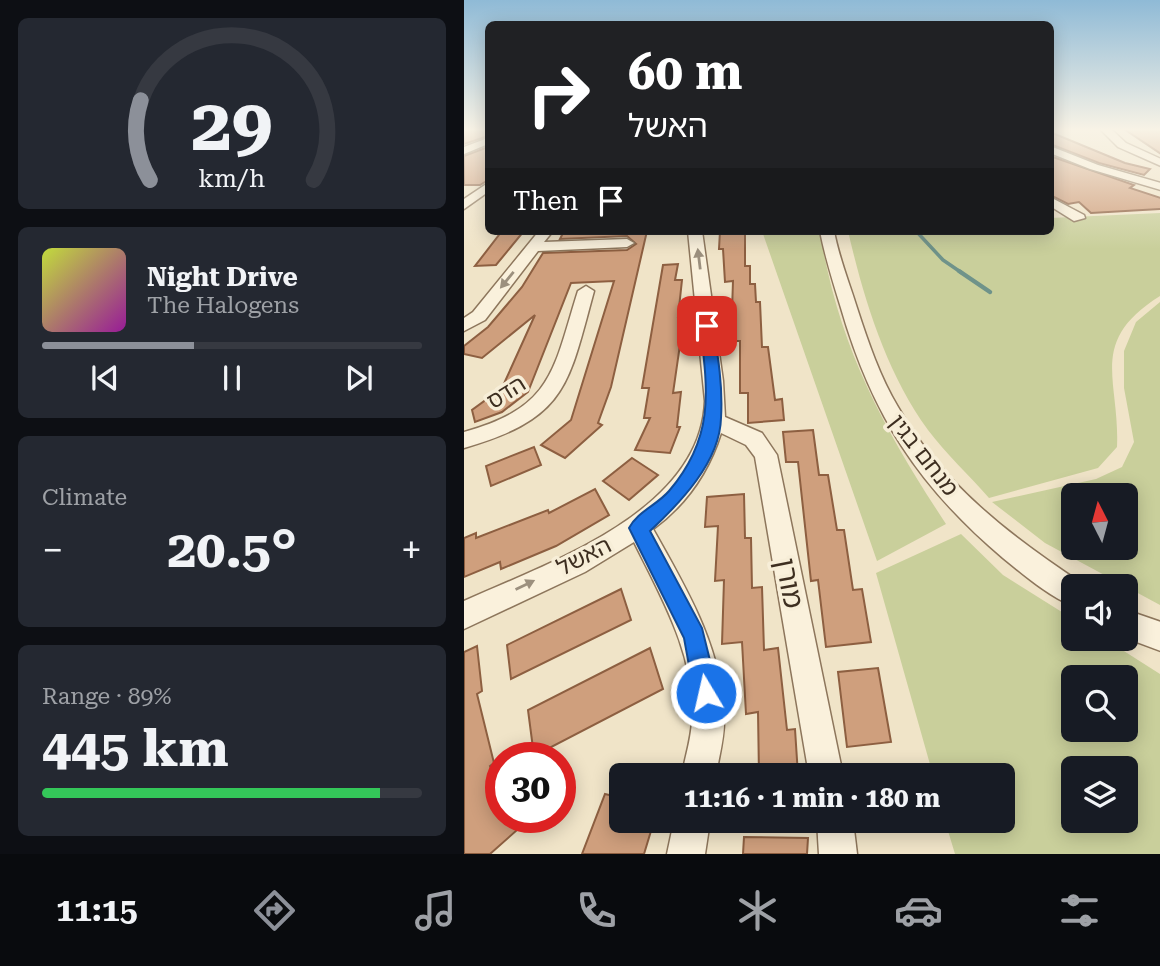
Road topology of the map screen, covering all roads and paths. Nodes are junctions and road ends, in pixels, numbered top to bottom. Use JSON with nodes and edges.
{"nodes":[{"id":1,"x":1100,"y":169,"type":"edge"},
{"id":2,"x":1160,"y":187,"type":"edge"},
{"id":3,"x":485,"y":189,"type":"edge"},
{"id":4,"x":1054,"y":203,"type":"edge"},
{"id":5,"x":464,"y":205,"type":"edge"},
{"id":6,"x":1079,"y":218,"type":"dead end"},
{"id":7,"x":543,"y":235,"type":"edge"},
{"id":8,"x":696,"y":235,"type":"edge"},
{"id":9,"x":828,"y":235,"type":"edge"},
{"id":10,"x":627,"y":243,"type":"dead end"},
{"id":11,"x":534,"y":247,"type":"junction"},
{"id":12,"x":586,"y":291,"type":"dead end"},
{"id":13,"x":464,"y":326,"type":"edge"},
{"id":14,"x":714,"y":421,"type":"junction"},
{"id":15,"x":464,"y":440,"type":"edge"},
{"id":16,"x":639,"y":528,"type":"junction"},
{"id":17,"x":1061,"y":585,"type":"edge"},
{"id":18,"x":464,"y":615,"type":"edge"},
{"id":19,"x":1138,"y":629,"type":"edge"},
{"id":20,"x":1160,"y":637,"type":"edge"},
{"id":21,"x":701,"y":763,"type":"edge"},
{"id":22,"x":824,"y":763,"type":"edge"},
{"id":23,"x":690,"y":833,"type":"edge"},
{"id":24,"x":836,"y":833,"type":"edge"},
{"id":25,"x":686,"y":854,"type":"edge"},
{"id":26,"x":838,"y":854,"type":"edge"}],
"edges":[{"from":1,"to":2,"type":"street"},
{"from":3,"to":5,"type":"street"},
{"from":4,"to":6,"type":"street"},
{"from":7,"to":11,"type":"street"},
{"from":14,"to":8,"type":"street","name":"האשל","one_way":true},
{"from":9,"to":17,"type":"street","name":"מנחם בגין"},
{"from":10,"to":11,"type":"street"},
{"from":11,"to":13,"type":"street","one_way":true},
{"from":12,"to":15,"type":"street","name":"הדס"},
{"from":14,"to":16,"type":"street","name":"האשל"},
{"from":14,"to":22,"type":"street","name":"מורן"},
{"from":18,"to":16,"type":"street","name":"האשל","one_way":true},
{"from":16,"to":21,"type":"street"},
{"from":19,"to":20,"type":"street"},
{"from":23,"to":25,"type":"street"},
{"from":24,"to":26,"type":"street"}]}
